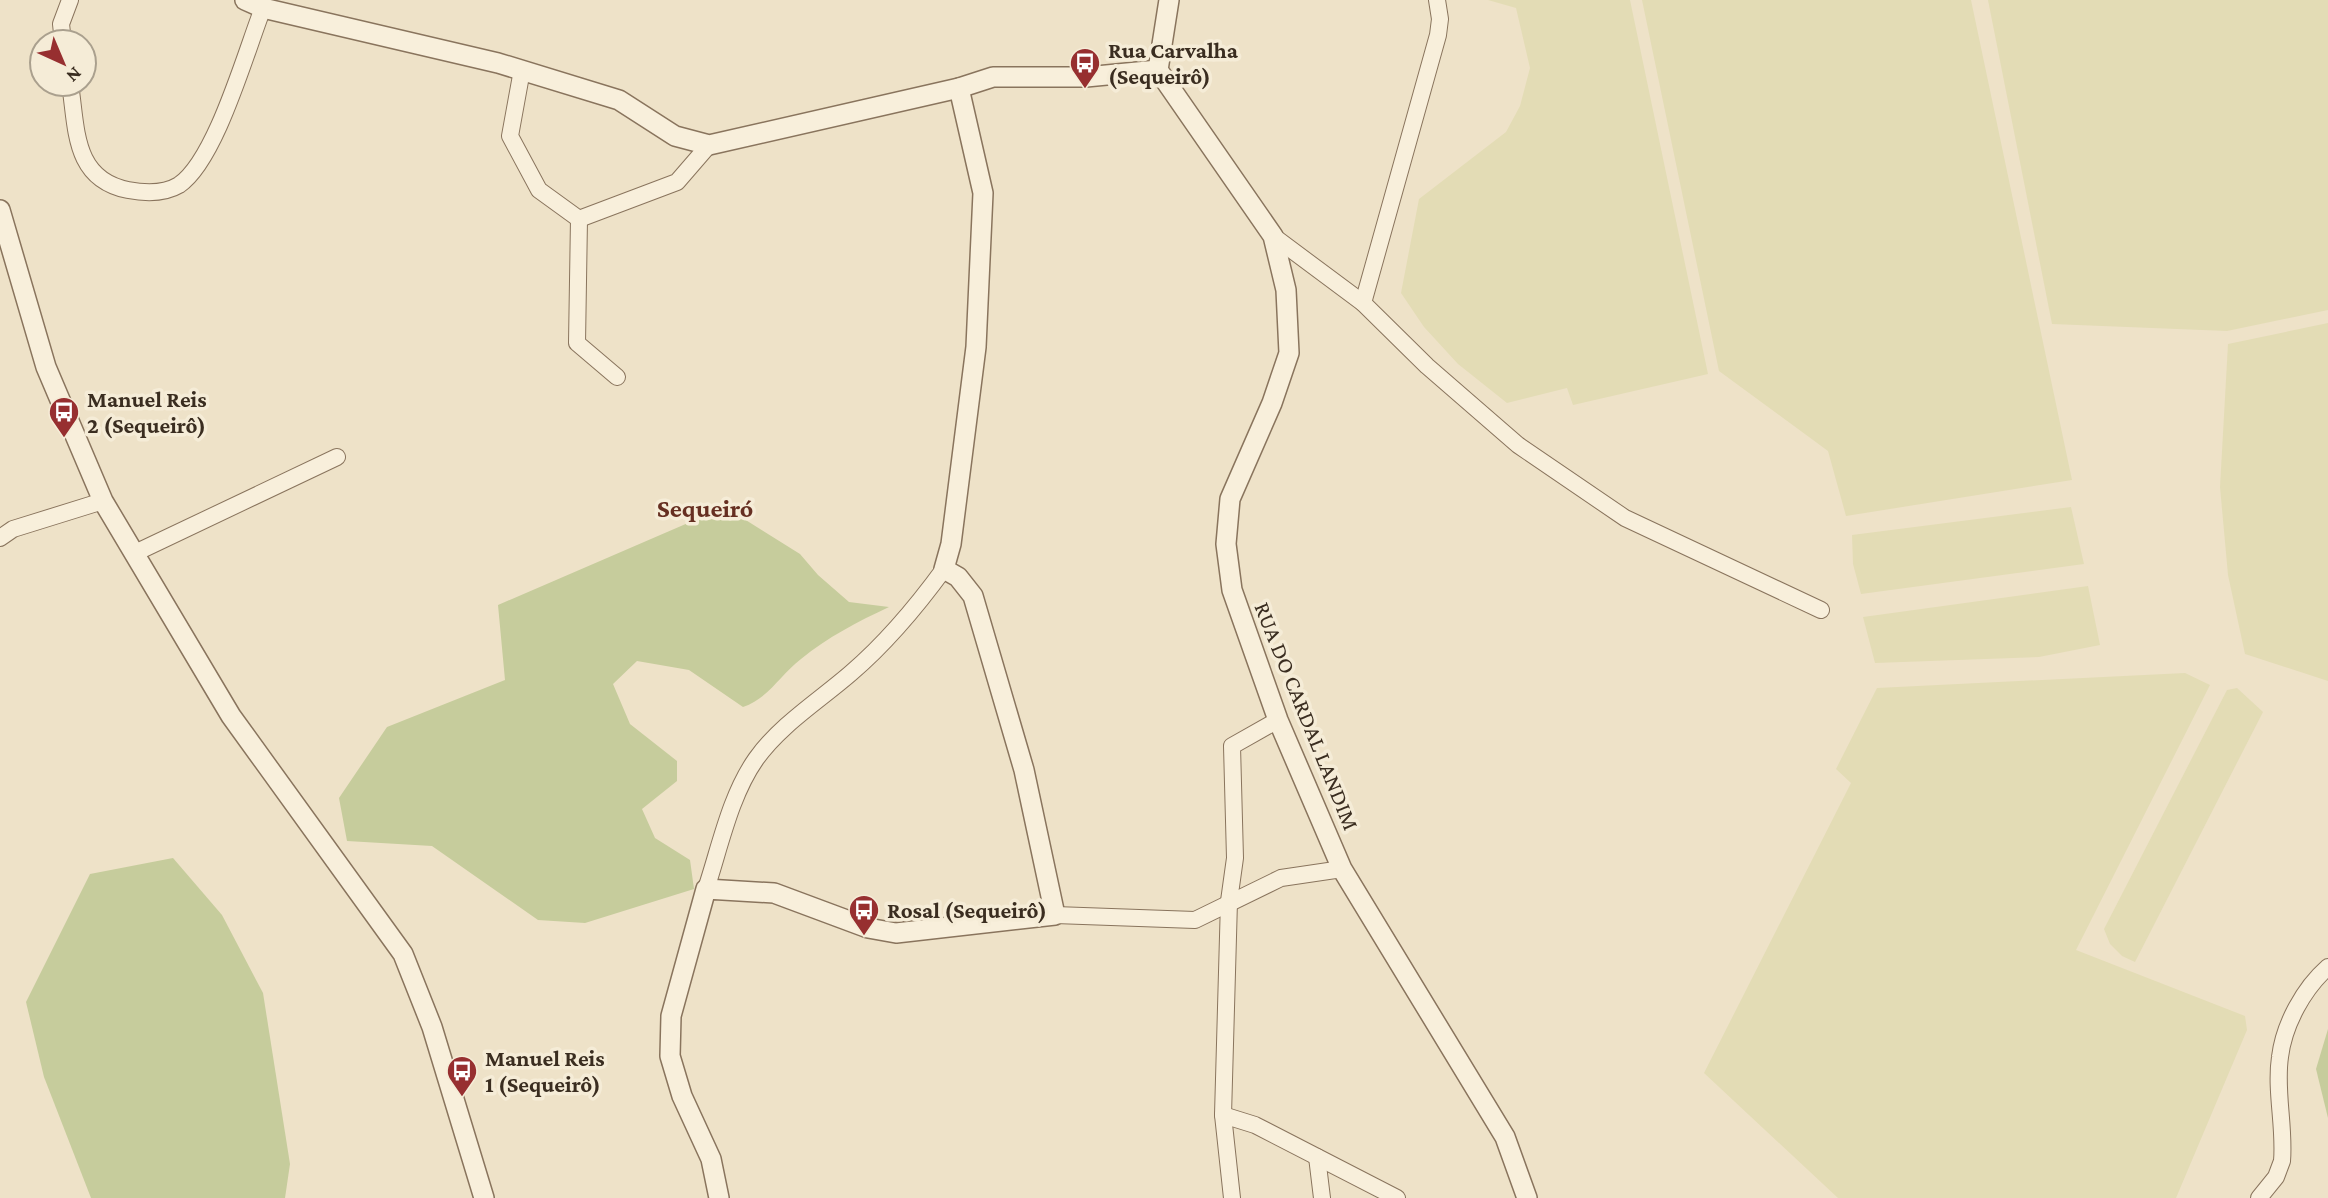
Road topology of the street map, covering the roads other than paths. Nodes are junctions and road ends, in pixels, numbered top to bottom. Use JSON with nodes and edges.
{"nodes":[{"id":1,"x":70,"y":0,"type":"edge"},
{"id":2,"x":1169,"y":0,"type":"edge"},
{"id":3,"x":1437,"y":0,"type":"edge"},
{"id":4,"x":254,"y":4,"type":"edge"},
{"id":5,"x":61,"y":28,"type":"edge"},
{"id":6,"x":522,"y":70,"type":"junction"},
{"id":7,"x":1158,"y":70,"type":"junction"},
{"id":8,"x":959,"y":88,"type":"junction"},
{"id":9,"x":72,"y":98,"type":"edge"},
{"id":10,"x":709,"y":145,"type":"junction"},
{"id":11,"x":0,"y":210,"type":"edge"},
{"id":12,"x":579,"y":219,"type":"junction"},
{"id":13,"x":1273,"y":236,"type":"junction"},
{"id":14,"x":1363,"y":303,"type":"junction"},
{"id":15,"x":617,"y":377,"type":"dead end"},
{"id":16,"x":337,"y":457,"type":"dead end"},
{"id":17,"x":103,"y":501,"type":"junction"},
{"id":18,"x":4,"y":532,"type":"edge"},
{"id":19,"x":135,"y":553,"type":"junction"},
{"id":20,"x":944,"y":569,"type":"junction"},
{"id":21,"x":1821,"y":610,"type":"dead end"},
{"id":22,"x":1278,"y":720,"type":"junction"},
{"id":23,"x":1342,"y":869,"type":"junction"},
{"id":24,"x":706,"y":889,"type":"junction"},
{"id":25,"x":1229,"y":901,"type":"junction"},
{"id":26,"x":1055,"y":915,"type":"junction"},
{"id":27,"x":2328,"y":967,"type":"edge"},
{"id":28,"x":1223,"y":1115,"type":"junction"},
{"id":29,"x":1317,"y":1157,"type":"junction"},
{"id":30,"x":484,"y":1198,"type":"edge"},
{"id":31,"x":719,"y":1198,"type":"edge"},
{"id":32,"x":1232,"y":1198,"type":"edge"},
{"id":33,"x":1322,"y":1198,"type":"edge"},
{"id":34,"x":1397,"y":1198,"type":"edge"},
{"id":35,"x":1527,"y":1198,"type":"edge"},
{"id":36,"x":2259,"y":1198,"type":"edge"}],
"edges":[{"from":1,"to":5,"type":"street"},
{"from":2,"to":7,"type":"street"},
{"from":3,"to":14,"type":"street"},
{"from":4,"to":6,"type":"street"},
{"from":4,"to":9,"type":"street"},
{"from":6,"to":10,"type":"street"},
{"from":6,"to":12,"type":"street"},
{"from":7,"to":8,"type":"street"},
{"from":7,"to":13,"type":"street","name":"RUA DO CARDAL LANDIM"},
{"from":8,"to":10,"type":"street"},
{"from":8,"to":20,"type":"street"},
{"from":10,"to":12,"type":"street"},
{"from":11,"to":17,"type":"street"},
{"from":12,"to":15,"type":"street"},
{"from":13,"to":14,"type":"street"},
{"from":13,"to":22,"type":"street","name":"RUA DO CARDAL LANDIM"},
{"from":14,"to":21,"type":"street"},
{"from":16,"to":19,"type":"street"},
{"from":17,"to":18,"type":"street"},
{"from":17,"to":19,"type":"street"},
{"from":19,"to":30,"type":"street"},
{"from":20,"to":24,"type":"street"},
{"from":20,"to":26,"type":"street"},
{"from":22,"to":23,"type":"street","name":"RUA DO CARDAL LANDIM"},
{"from":22,"to":25,"type":"street"},
{"from":23,"to":25,"type":"street"},
{"from":23,"to":35,"type":"street","name":"RUA DO CARDAL LANDIM"},
{"from":24,"to":26,"type":"street"},
{"from":24,"to":31,"type":"street"},
{"from":25,"to":26,"type":"street"},
{"from":25,"to":28,"type":"street"},
{"from":27,"to":36,"type":"street"},
{"from":28,"to":29,"type":"street"},
{"from":28,"to":32,"type":"street"},
{"from":29,"to":33,"type":"street"},
{"from":29,"to":34,"type":"street"}]}
